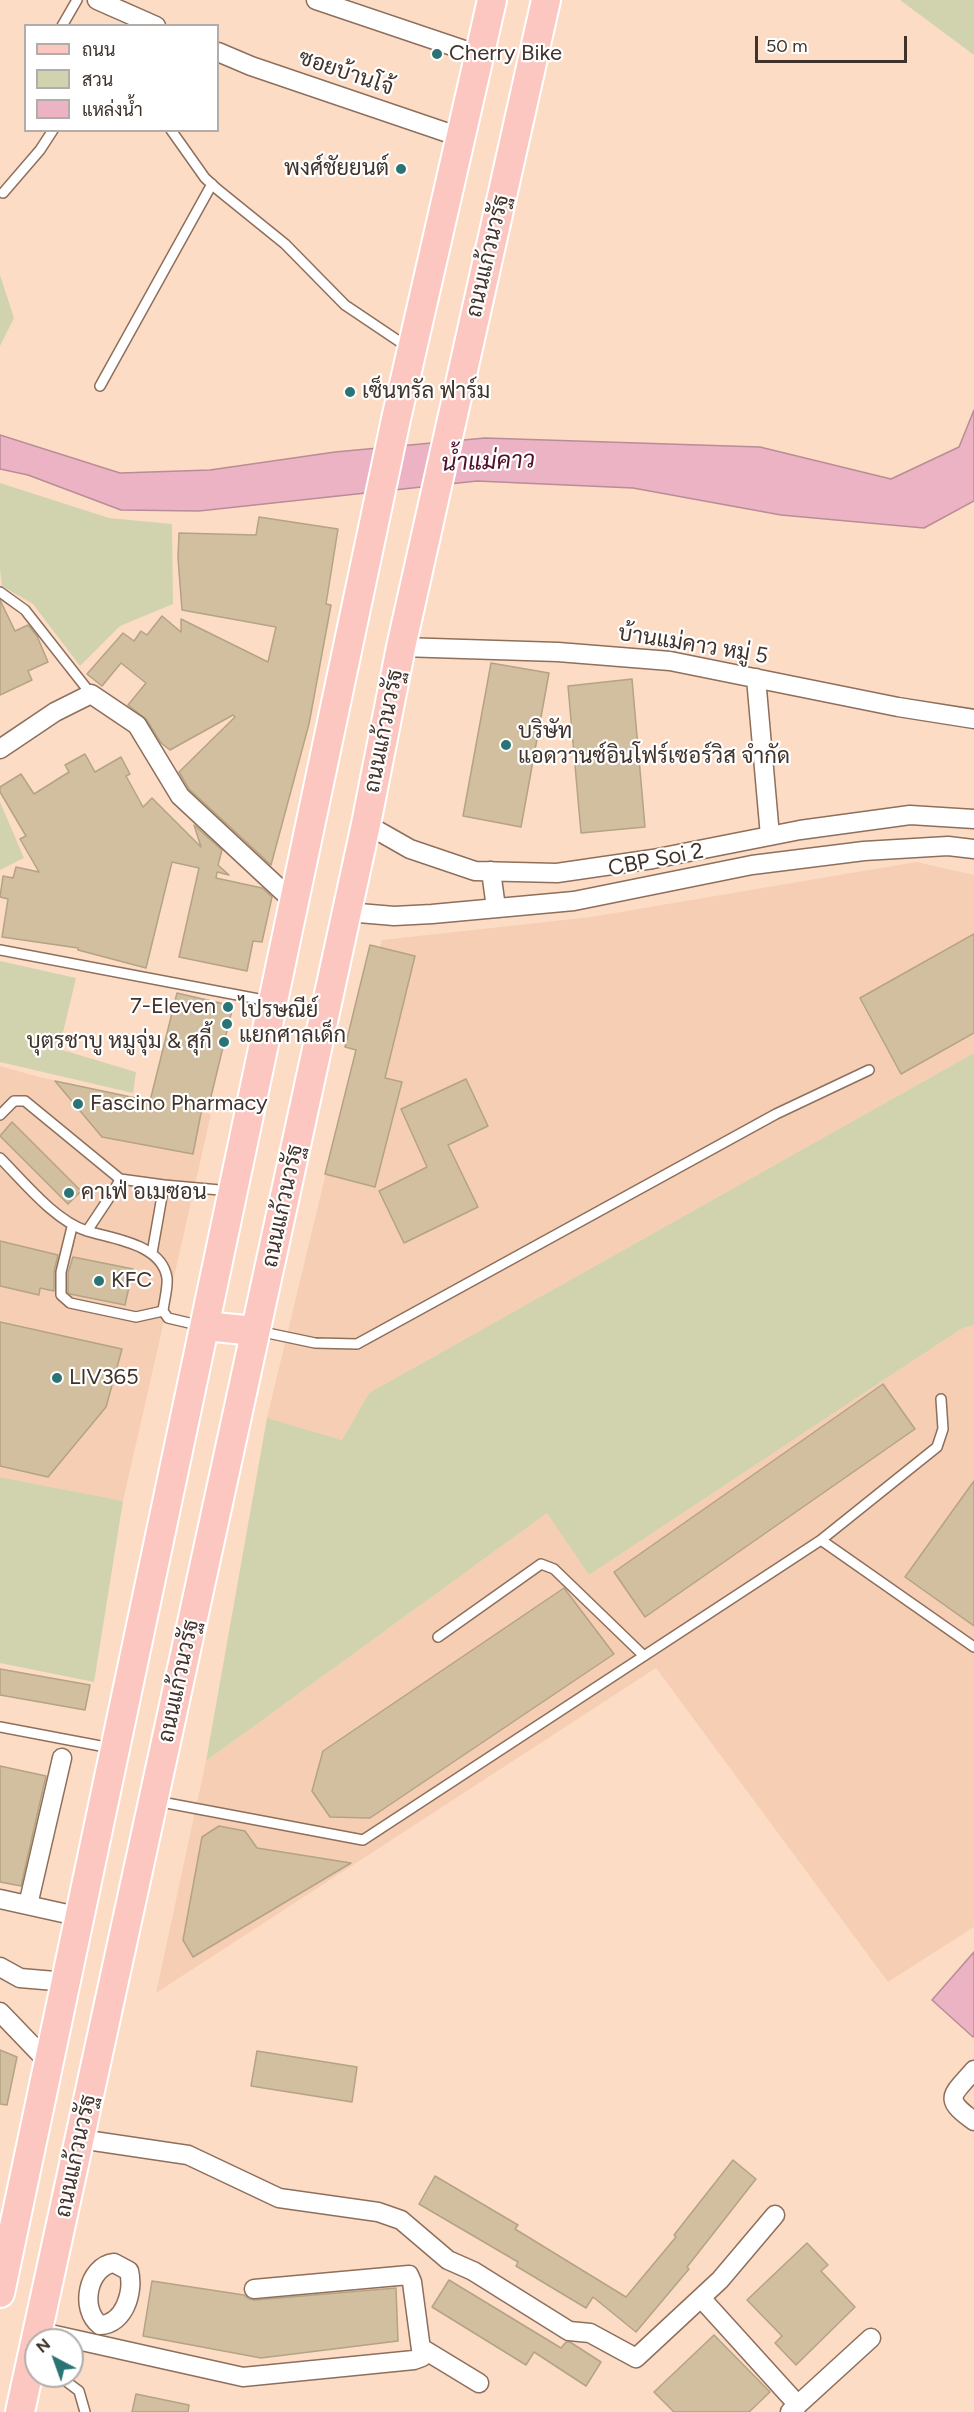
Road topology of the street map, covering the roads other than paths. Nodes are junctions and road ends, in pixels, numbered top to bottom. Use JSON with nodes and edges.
{"nodes":[{"id":1,"x":77,"y":0,"type":"edge"},
{"id":2,"x":97,"y":0,"type":"edge"},
{"id":3,"x":316,"y":0,"type":"edge"},
{"id":4,"x":492,"y":0,"type":"edge"},
{"id":5,"x":546,"y":0,"type":"edge"},
{"id":6,"x":63,"y":24,"type":"edge"},
{"id":7,"x":151,"y":24,"type":"edge"},
{"id":8,"x":219,"y":52,"type":"edge"},
{"id":9,"x":479,"y":55,"type":"junction"},
{"id":10,"x":52,"y":132,"type":"edge"},
{"id":11,"x":173,"y":132,"type":"edge"},
{"id":12,"x":460,"y":137,"type":"junction"},
{"id":13,"x":212,"y":184,"type":"junction"},
{"id":14,"x":3,"y":193,"type":"dead end"},
{"id":15,"x":412,"y":350,"type":"junction"},
{"id":16,"x":100,"y":386,"type":"dead end"},
{"id":17,"x":0,"y":592,"type":"edge"},
{"id":18,"x":401,"y":647,"type":"junction"},
{"id":19,"x":756,"y":678,"type":"junction"},
{"id":20,"x":91,"y":694,"type":"junction"},
{"id":21,"x":974,"y":719,"type":"edge"},
{"id":22,"x":0,"y":749,"type":"edge"},
{"id":23,"x":974,"y":819,"type":"edge"},
{"id":24,"x":366,"y":824,"type":"junction"},
{"id":25,"x":770,"y":836,"type":"junction"},
{"id":26,"x":974,"y":849,"type":"edge"},
{"id":27,"x":491,"y":872,"type":"junction"},
{"id":28,"x":294,"y":902,"type":"junction"},
{"id":29,"x":496,"y":908,"type":"junction"},
{"id":30,"x":347,"y":912,"type":"junction"},
{"id":31,"x":0,"y":950,"type":"edge"},
{"id":32,"x":274,"y":1002,"type":"junction"},
{"id":33,"x":869,"y":1070,"type":"dead end"},
{"id":34,"x":0,"y":1115,"type":"edge"},
{"id":35,"x":0,"y":1158,"type":"edge"},
{"id":36,"x":120,"y":1179,"type":"junction"},
{"id":37,"x":164,"y":1185,"type":"junction"},
{"id":38,"x":234,"y":1192,"type":"junction"},
{"id":39,"x":72,"y":1227,"type":"junction"},
{"id":40,"x":87,"y":1231,"type":"junction"},
{"id":41,"x":152,"y":1253,"type":"junction"},
{"id":42,"x":163,"y":1311,"type":"junction"},
{"id":43,"x":205,"y":1326,"type":"junction"},
{"id":44,"x":255,"y":1331,"type":"junction"},
{"id":45,"x":942,"y":1399,"type":"dead end"},
{"id":46,"x":820,"y":1540,"type":"junction"},
{"id":47,"x":438,"y":1637,"type":"dead end"},
{"id":48,"x":974,"y":1647,"type":"edge"},
{"id":49,"x":644,"y":1656,"type":"junction"},
{"id":50,"x":0,"y":1727,"type":"edge"},
{"id":51,"x":116,"y":1749,"type":"junction"},
{"id":52,"x":62,"y":1758,"type":"dead end"},
{"id":53,"x":153,"y":1801,"type":"junction"},
{"id":54,"x":0,"y":1899,"type":"edge"},
{"id":55,"x":28,"y":1905,"type":"junction"},
{"id":56,"x":81,"y":1917,"type":"junction"},
{"id":57,"x":0,"y":1967,"type":"edge"},
{"id":58,"x":67,"y":1982,"type":"junction"},
{"id":59,"x":0,"y":2012,"type":"edge"},
{"id":60,"x":50,"y":2064,"type":"junction"},
{"id":61,"x":974,"y":2070,"type":"edge"},
{"id":62,"x":974,"y":2121,"type":"edge"},
{"id":63,"x":80,"y":2139,"type":"junction"},
{"id":64,"x":776,"y":2215,"type":"dead end"},
{"id":65,"x":254,"y":2289,"type":"dead end"},
{"id":66,"x":0,"y":2293,"type":"edge"},
{"id":67,"x":701,"y":2298,"type":"junction"},
{"id":68,"x":100,"y":2325,"type":"dead end"},
{"id":69,"x":39,"y":2328,"type":"edge"},
{"id":70,"x":871,"y":2338,"type":"dead end"},
{"id":71,"x":96,"y":2344,"type":"junction"},
{"id":72,"x":84,"y":2345,"type":"edge"},
{"id":73,"x":423,"y":2349,"type":"junction"},
{"id":74,"x":479,"y":2383,"type":"dead end"},
{"id":75,"x":26,"y":2388,"type":"edge"},
{"id":76,"x":75,"y":2388,"type":"edge"},
{"id":77,"x":794,"y":2408,"type":"edge"},
{"id":78,"x":20,"y":2412,"type":"edge"},
{"id":79,"x":85,"y":2412,"type":"edge"}],
"edges":[{"from":1,"to":6,"type":"lane"},
{"from":2,"to":7,"type":"street"},
{"from":3,"to":9,"type":"street"},
{"from":4,"to":9,"type":"main road","name":"ถนนแก้วนวรัฐ"},
{"from":5,"to":18,"type":"main road","name":"ถนนแก้วนวรัฐ"},
{"from":8,"to":12,"type":"street","name":"ซอยบ้านโจ้"},
{"from":9,"to":12,"type":"main road","name":"ถนนแก้วนวรัฐ"},
{"from":10,"to":14,"type":"lane"},
{"from":11,"to":13,"type":"lane"},
{"from":12,"to":15,"type":"main road","name":"ถนนแก้วนวรัฐ"},
{"from":13,"to":15,"type":"lane"},
{"from":13,"to":16,"type":"lane"},
{"from":15,"to":28,"type":"main road","name":"ถนนแก้วนวรัฐ"},
{"from":17,"to":20,"type":"lane"},
{"from":18,"to":19,"type":"street","name":"บ้านแม่คาว หมู่ 5"},
{"from":18,"to":24,"type":"main road","name":"ถนนแก้วนวรัฐ"},
{"from":19,"to":21,"type":"street","name":"บ้านแม่คาว หมู่ 5"},
{"from":19,"to":25,"type":"street"},
{"from":20,"to":22,"type":"street"},
{"from":20,"to":28,"type":"street"},
{"from":23,"to":25,"type":"street","name":"CBP Soi 2"},
{"from":24,"to":27,"type":"street","name":"CBP Soi 2"},
{"from":24,"to":30,"type":"main road","name":"ถนนแก้วนวรัฐ"},
{"from":25,"to":27,"type":"street","name":"CBP Soi 2"},
{"from":26,"to":29,"type":"street","name":"CBP Soi 2"},
{"from":27,"to":29,"type":"street"},
{"from":28,"to":32,"type":"main road","name":"ถนนแก้วนวรัฐ"},
{"from":29,"to":30,"type":"street","name":"CBP Soi 2"},
{"from":30,"to":44,"type":"main road","name":"ถนนแก้วนวรัฐ"},
{"from":31,"to":32,"type":"lane"},
{"from":32,"to":38,"type":"main road","name":"ถนนแก้วนวรัฐ"},
{"from":33,"to":44,"type":"lane"},
{"from":34,"to":36,"type":"lane"},
{"from":35,"to":39,"type":"lane"},
{"from":36,"to":37,"type":"lane"},
{"from":36,"to":40,"type":"lane"},
{"from":37,"to":38,"type":"lane"},
{"from":37,"to":41,"type":"lane"},
{"from":38,"to":43,"type":"main road","name":"ถนนแก้วนวรัฐ"},
{"from":39,"to":40,"type":"lane"},
{"from":39,"to":42,"type":"lane"},
{"from":40,"to":41,"type":"lane"},
{"from":41,"to":42,"type":"lane"},
{"from":42,"to":43,"type":"lane"},
{"from":43,"to":44,"type":"main road"},
{"from":43,"to":51,"type":"main road","name":"ถนนแก้วนวรัฐ"},
{"from":44,"to":53,"type":"main road","name":"ถนนแก้วนวรัฐ"},
{"from":45,"to":46,"type":"lane"},
{"from":46,"to":48,"type":"lane"},
{"from":46,"to":49,"type":"lane"},
{"from":47,"to":49,"type":"lane"},
{"from":49,"to":53,"type":"lane"},
{"from":50,"to":51,"type":"lane"},
{"from":51,"to":56,"type":"main road","name":"ถนนแก้วนวรัฐ"},
{"from":52,"to":55,"type":"street"},
{"from":53,"to":63,"type":"main road","name":"ถนนแก้วนวรัฐ"},
{"from":54,"to":55,"type":"street"},
{"from":55,"to":56,"type":"street"},
{"from":56,"to":58,"type":"main road","name":"ถนนแก้วนวรัฐ"},
{"from":57,"to":58,"type":"street"},
{"from":58,"to":60,"type":"main road","name":"ถนนแก้วนวรัฐ"},
{"from":59,"to":60,"type":"street"},
{"from":60,"to":66,"type":"main road","name":"ถนนแก้วนวรัฐ"},
{"from":61,"to":62,"type":"street"},
{"from":63,"to":67,"type":"street"},
{"from":63,"to":69,"type":"main road","name":"ถนนแก้วนวรัฐ"},
{"from":64,"to":67,"type":"street"},
{"from":65,"to":73,"type":"street"},
{"from":67,"to":77,"type":"street"},
{"from":68,"to":71,"type":"street"},
{"from":70,"to":77,"type":"street"},
{"from":71,"to":72,"type":"street"},
{"from":71,"to":73,"type":"street"},
{"from":73,"to":74,"type":"street"},
{"from":75,"to":78,"type":"main road","name":"ถนนแก้วนวรัฐ"},
{"from":76,"to":79,"type":"lane"}]}
